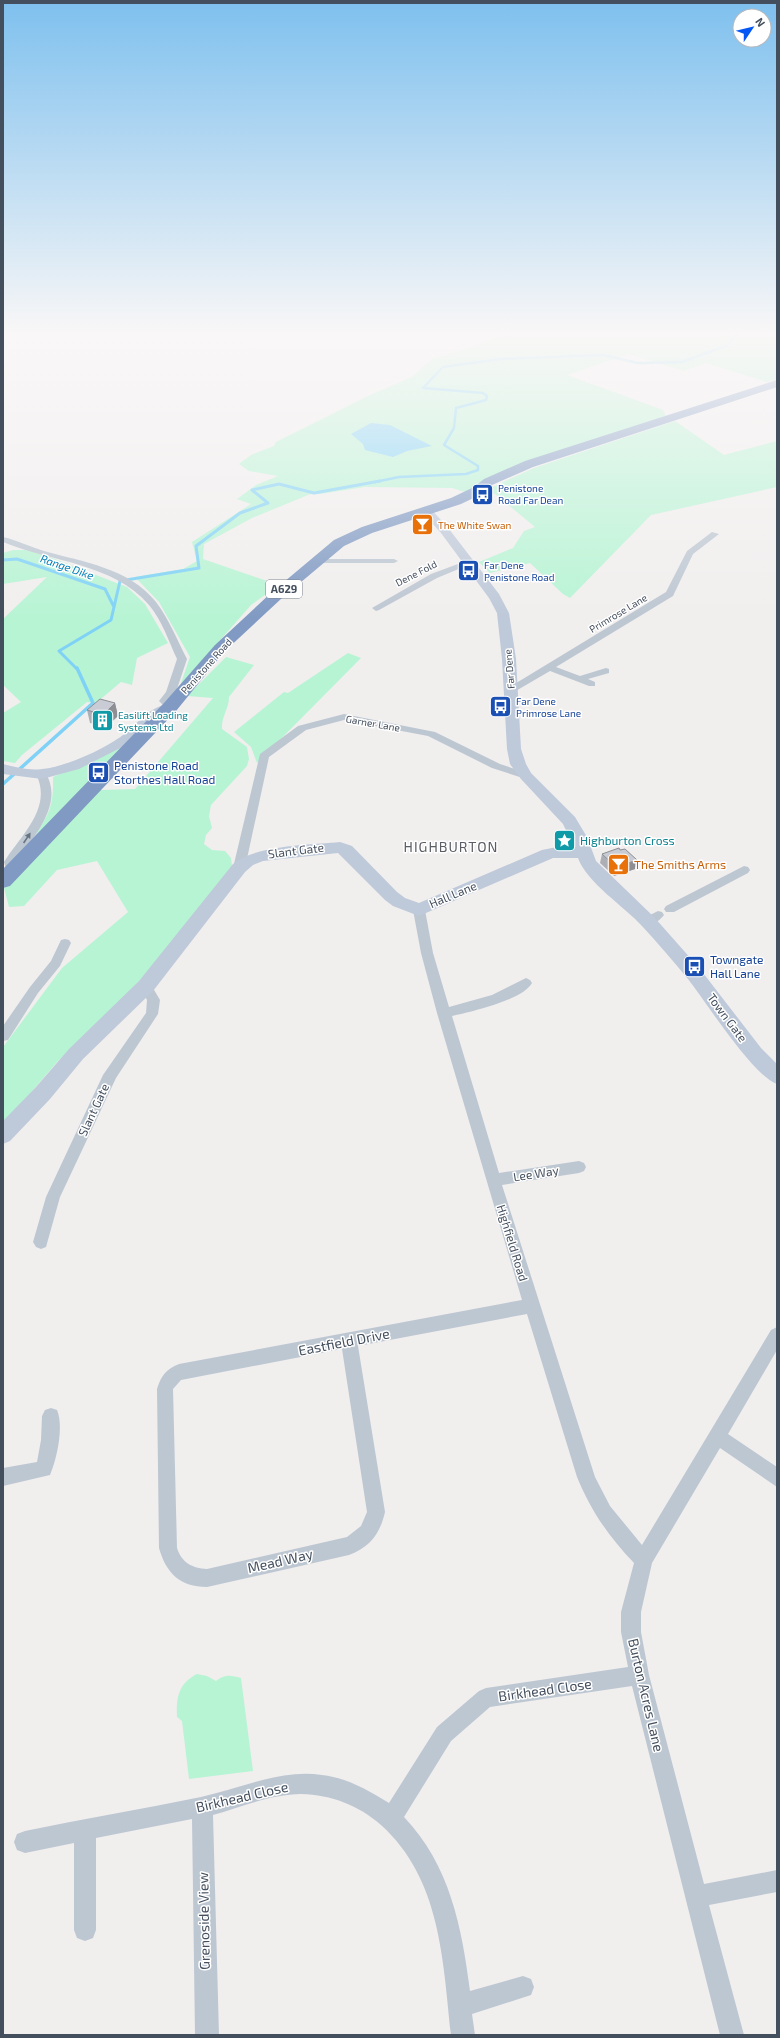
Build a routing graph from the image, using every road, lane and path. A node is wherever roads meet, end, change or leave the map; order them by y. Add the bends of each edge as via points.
1 (643, 427) edge
2 (427, 511) junction
3 (715, 534) dead end
4 (3, 539) edge
5 (316, 561) junction
6 (394, 561) dead end
7 (469, 563) junction
8 (376, 608) dead end
9 (549, 667) junction
10 (606, 671) dead end
11 (579, 679) junction
12 (592, 684) dead end
13 (511, 690) junction
14 (170, 707) junction
15 (6, 770) edge
16 (36, 774) junction
17 (526, 776) junction
18 (340, 847) joint
19 (584, 853) junction
20 (239, 868) junction
21 (744, 870) dead end
22 (8, 876) edge
23 (670, 909) dead end
24 (419, 910) junction
25 (65, 943) dead end
26 (526, 983) dead end
27 (146, 986) junction
28 (443, 1013) junction
29 (3, 1036) edge
30 (777, 1076) edge
31 (3, 1134) edge
32 (580, 1167) dead end
33 (493, 1180) junction
34 (41, 1242) dead end
35 (532, 1306) junction
36 (777, 1335) edge
37 (349, 1341) junction
38 (165, 1389) joint
39 (51, 1416) dead end
40 (717, 1436) junction
41 (3, 1477) edge
42 (777, 1478) edge
43 (644, 1560) junction
44 (639, 1675) junction
45 (202, 1807) junction
46 (391, 1819) junction
47 (85, 1830) junction
48 (25, 1842) dead end
49 (777, 1881) edge
50 (696, 1896) junction
51 (85, 1930) dead end
52 (523, 1988) dead end
53 (459, 2006) junction
54 (206, 2035) edge
55 (463, 2035) edge
56 (732, 2035) edge

1 - 2 highway, Penistone Road / A629 via 529,464 488,482 479,490 456,501
2 - 5 highway, Penistone Road / A629 via 367,530 339,543
2 - 7 street, Far Dene
3 - 9 street, Primrose Lane via 690,553 670,594
4 - 14 street via 21,548 75,561 130,583 152,603 182,659 164,701
5 - 6 street
5 - 14 highway, Penistone Road / A629 via 220,648
7 - 8 street, Dene Fold via 434,576
7 - 13 street, Far Dene via 495,597 503,613
9 - 11 street
9 - 13 street, Primrose Lane
10 - 11 street
11 - 12 street
13 - 17 street, Far Dene via 514,749 518,764
14 - 16 street via 156,711 128,738 118,744 61,770
14 - 22 highway, Penistone Road / A629
15 - 16 street
22 -> 16 street via 10,862 42,816 46,784
17 - 19 street, Far Dene via 569,821 579,837
17 - 20 street, Garner Lane via 496,766 431,734 344,717 302,728 264,756
18 - 20 street, Slant Gate via 261,856 247,861
18 - 24 street, Hall Lane via 391,896
19 - 24 street, Hall Lane via 548,854
19 - 30 street, Town Gate via 598,875 653,918 754,1053
20 - 27 street, Slant Gate
21 - 23 street
24 - 28 street, Highfield Road via 421,928
25 - 29 street via 56,963
26 - 28 street via 513,993 491,1002
27 - 31 street, Slant Gate via 76,1054
27 - 34 street, Slant Gate via 156,1005 110,1075 53,1197
28 - 33 street, Highfield Road
32 - 33 street, Lee Way
33 - 35 street, Highfield Road
35 - 37 street, Eastfield Drive
35 - 43 street, Highfield Road via 594,1497 605,1516
36 - 40 street, Burton Acres Lane
37 - 38 street, Eastfield Drive via 179,1372 168,1380
37 - 38 street, Mead Way via 376,1512 374,1523 368,1533 349,1546 207,1578 185,1575 176,1569 170,1559 168,1548
39 - 41 street via 50,1440 44,1469
40 - 42 street
40 - 43 street, Burton Acres Lane
43 - 44 street, Burton Acres Lane via 630,1612
44 - 46 street, Birkhead Close via 486,1698 444,1734
44 - 50 street, Burton Acres Lane
45 - 46 street, Birkhead Close via 280,1787 319,1784 357,1795 375,1805
45 - 47 street, Birkhead Close
45 - 54 street, Grenoside View
46 - 53 street, Birkhead Close via 419,1852 434,1880 444,1907
47 - 48 street, Birkhead Close
47 - 51 street
49 - 50 street
50 - 56 street, Burton Acres Lane
52 - 53 street
53 - 55 street, Birkhead Close

